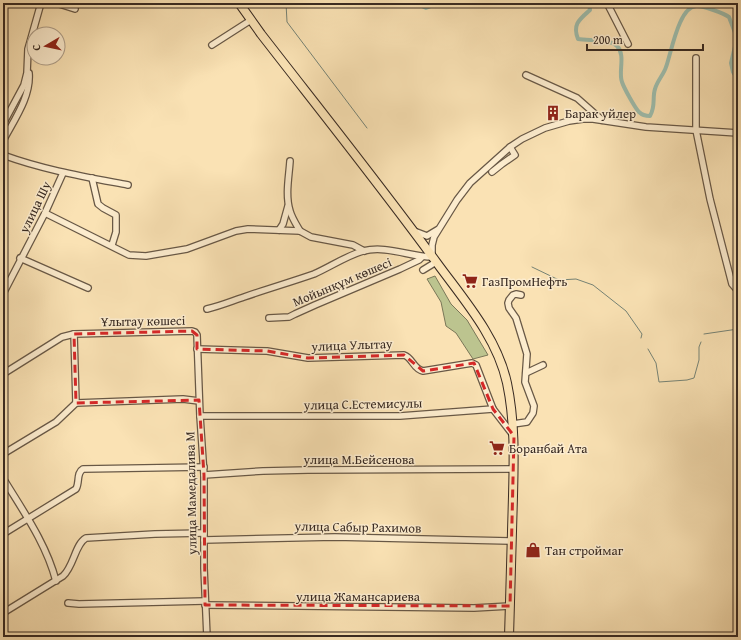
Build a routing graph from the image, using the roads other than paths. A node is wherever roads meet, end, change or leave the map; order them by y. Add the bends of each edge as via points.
1 (41, 3) edge
2 (56, 3) edge
3 (239, 3) edge
4 (607, 3) edge
5 (75, 9) dead end
6 (252, 20) junction
7 (628, 44) dead end
8 (212, 45) dead end
9 (696, 58) dead end
10 (27, 67) junction
11 (526, 76) dead end
12 (5, 114) edge
13 (602, 120) junction
14 (14, 121) junction
15 (3, 124) edge
16 (696, 130) junction
17 (738, 133) edge
18 (3, 141) edge
19 (510, 147) junction
20 (3, 155) edge
21 (290, 161) dead end
22 (492, 172) dead end
23 (63, 173) junction
24 (92, 178) junction
25 (128, 185) dead end
26 (288, 204) junction
27 (45, 213) junction
28 (439, 229) junction
29 (279, 230) junction
30 (412, 230) junction
31 (300, 231) junction
32 (112, 245) junction
33 (364, 251) junction
34 (422, 257) junction
35 (20, 258) junction
36 (434, 260) junction
37 (423, 270) dead end
38 (731, 281) junction
39 (738, 282) edge
40 (88, 288) dead end
41 (738, 291) edge
42 (3, 294) edge
43 (521, 295) dead end
44 (207, 309) dead end
45 (268, 318) dead end
46 (74, 334) junction
47 (197, 349) junction
48 (543, 365) dead end
49 (530, 372) junction
50 (3, 374) edge
51 (199, 401) junction
52 (76, 402) junction
53 (493, 409) junction
54 (200, 416) junction
55 (513, 424) junction
56 (514, 436) junction
57 (3, 454) edge
58 (204, 467) junction
59 (514, 469) junction
60 (204, 474) junction
61 (3, 478) edge
62 (28, 518) junction
63 (204, 533) junction
64 (3, 534) edge
65 (204, 540) junction
66 (512, 541) junction
67 (56, 581) junction
68 (68, 603) dead end
69 (205, 603) junction
70 (510, 606) junction
71 (3, 613) edge
72 (207, 637) edge
73 (509, 637) edge

1 - 10 street via 28,49
2 - 5 street
3 - 6 highway
4 - 7 street
6 - 8 street
6 - 30 highway
9 - 16 street
10 - 12 street via 24,85
10 - 14 street via 28,91
11 - 13 street via 577,98
12 - 14 street
12 - 15 street
13 - 16 street via 646,127
13 - 19 street via 578,120 556,124
14 - 18 street
16 - 17 street
16 - 38 street
19 - 22 street via 515,155
19 - 28 street via 470,183
20 - 23 street
21 - 26 street
23 - 24 street
23 - 27 street, улица Шу
24 - 25 street
24 - 32 street via 98,204 113,212 117,218
26 - 29 street
26 - 31 street
27 - 32 street, Мойынқұм көшесі
27 - 35 street, улица Шу
28 - 30 street via 427,236
28 - 36 street via 432,242
29 - 31 street, Мойынқұм көшесі
29 - 32 street, Мойынқұм көшесі via 242,229 187,249 146,256 129,255
30 - 36 highway
31 - 33 street, Мойынқұм көшесі via 311,237 353,245
33 - 34 street, Мойынқұм көшесі via 395,251
33 - 44 street via 314,274
34 - 36 street, Мойынқұм көшесі
34 - 45 street, Мойынқұм көшесі via 288,317
35 - 40 street
35 - 42 street, улица Шу
36 - 37 street
36 - 55 highway via 480,322 493,344 507,382
38 - 39 street
38 - 41 street
43 - 49 street via 513,295 508,303 516,318
46 - 47 street, Ұлытау көшесі via 192,331 197,335
46 - 50 street via 62,337
46 - 52 street
47 - 51 street, улица Мамедалива М
47 - 53 street, улица Улытау via 267,351 308,358 404,354 417,369 423,371 472,363 476,365
48 - 49 street
49 - 55 street via 526,385 534,406 531,420
51 - 52 street via 184,399
51 - 54 street, улица Мамедалива М
52 - 57 street via 56,422
53 - 54 street, улица С.Естемисулы via 400,416
53 - 56 street
54 - 58 street, улица Мамедалива М
55 - 56 highway
56 - 59 highway
58 - 60 street, улица Мамедалива М
58 - 62 street via 83,469 79,473 76,489
59 - 60 street, улица М.Бейсенова via 302,470
59 - 66 highway
60 - 63 street, улица Мамедалива М
61 - 62 street
62 - 64 street
62 - 67 street via 45,551
63 - 65 street, улица Мамедалива М
63 - 67 street via 86,538 81,542 66,573
65 - 66 street, улица Сабыр Рахимов via 335,537
65 - 69 street, улица Мамедалива М
66 - 70 highway
67 - 71 street
68 - 69 street, улица Жамансариева
69 - 70 street, улица Жамансариева via 466,608
69 - 72 street, улица Мамедалива М
70 - 73 highway

